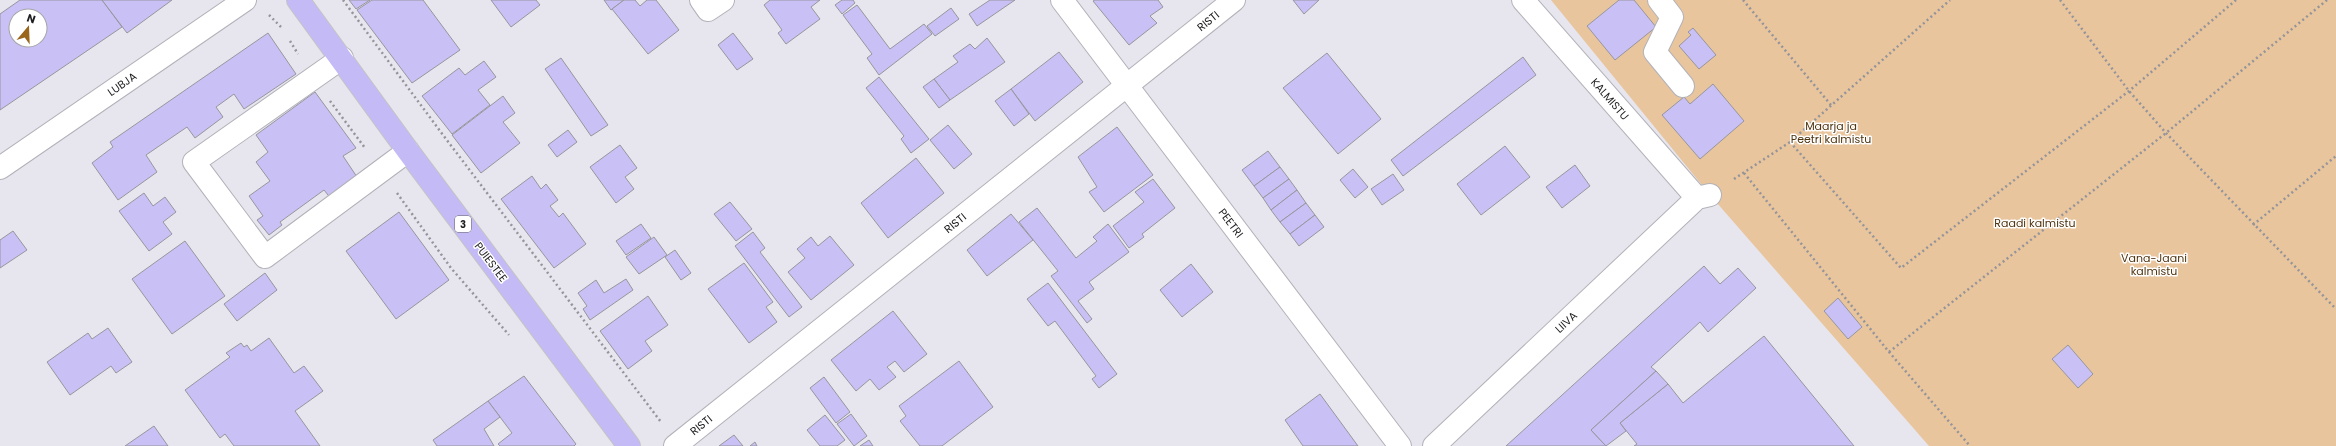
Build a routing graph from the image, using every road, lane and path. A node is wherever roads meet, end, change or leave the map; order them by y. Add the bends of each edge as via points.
1 (245, 0) edge
2 (298, 0) edge
3 (343, 0) edge
4 (701, 0) edge
5 (723, 0) edge
6 (1062, 0) edge
7 (1234, 0) edge
8 (1523, 0) edge
9 (1658, 0) edge
10 (1743, 0) edge
11 (1950, 0) edge
12 (2060, 0) edge
13 (2236, 0) edge
14 (2327, 0) edge
15 (342, 58) junction
16 (1127, 86) junction
17 (1683, 86) dead end
18 (2129, 91) junction
19 (1831, 105) junction
20 (2166, 133) junction
21 (1790, 142) junction
22 (408, 150) junction
23 (2336, 156) edge
24 (0, 168) edge
25 (1744, 173) junction
26 (1704, 197) junction
27 (2253, 225) junction
28 (2336, 309) edge
29 (1889, 352) junction
30 (676, 445) edge
31 (629, 446) edge
32 (1400, 446) edge
33 (1434, 446) edge
34 (1970, 446) edge

1 - 24 street, LUBJA
2 - 15 highway, PUIESTEE / 3
3 - 30 path
4 - 5 street via 708,10
6 - 16 street, PEETRI
7 - 16 street, RISTI
8 - 26 street, KALMISTU
9 - 17 street via 1672,17 1654,52
10 - 19 path
11 - 19 path
12 - 18 path
13 - 18 path
14 - 20 path
15 - 22 highway, PUIESTEE / 3
15 - 22 street via 194,162 265,257 326,221
16 - 30 street, RISTI
16 - 32 street, PEETRI
18 - 20 path
18 - 21 path via 1901,268
19 - 21 path
20 - 27 path
20 - 29 path
21 - 25 path
22 - 31 highway, PUIESTEE / 3
23 - 27 path
25 - 26 path
25 - 29 path
26 - 33 street, LIIVA
27 - 28 path
29 - 34 path

